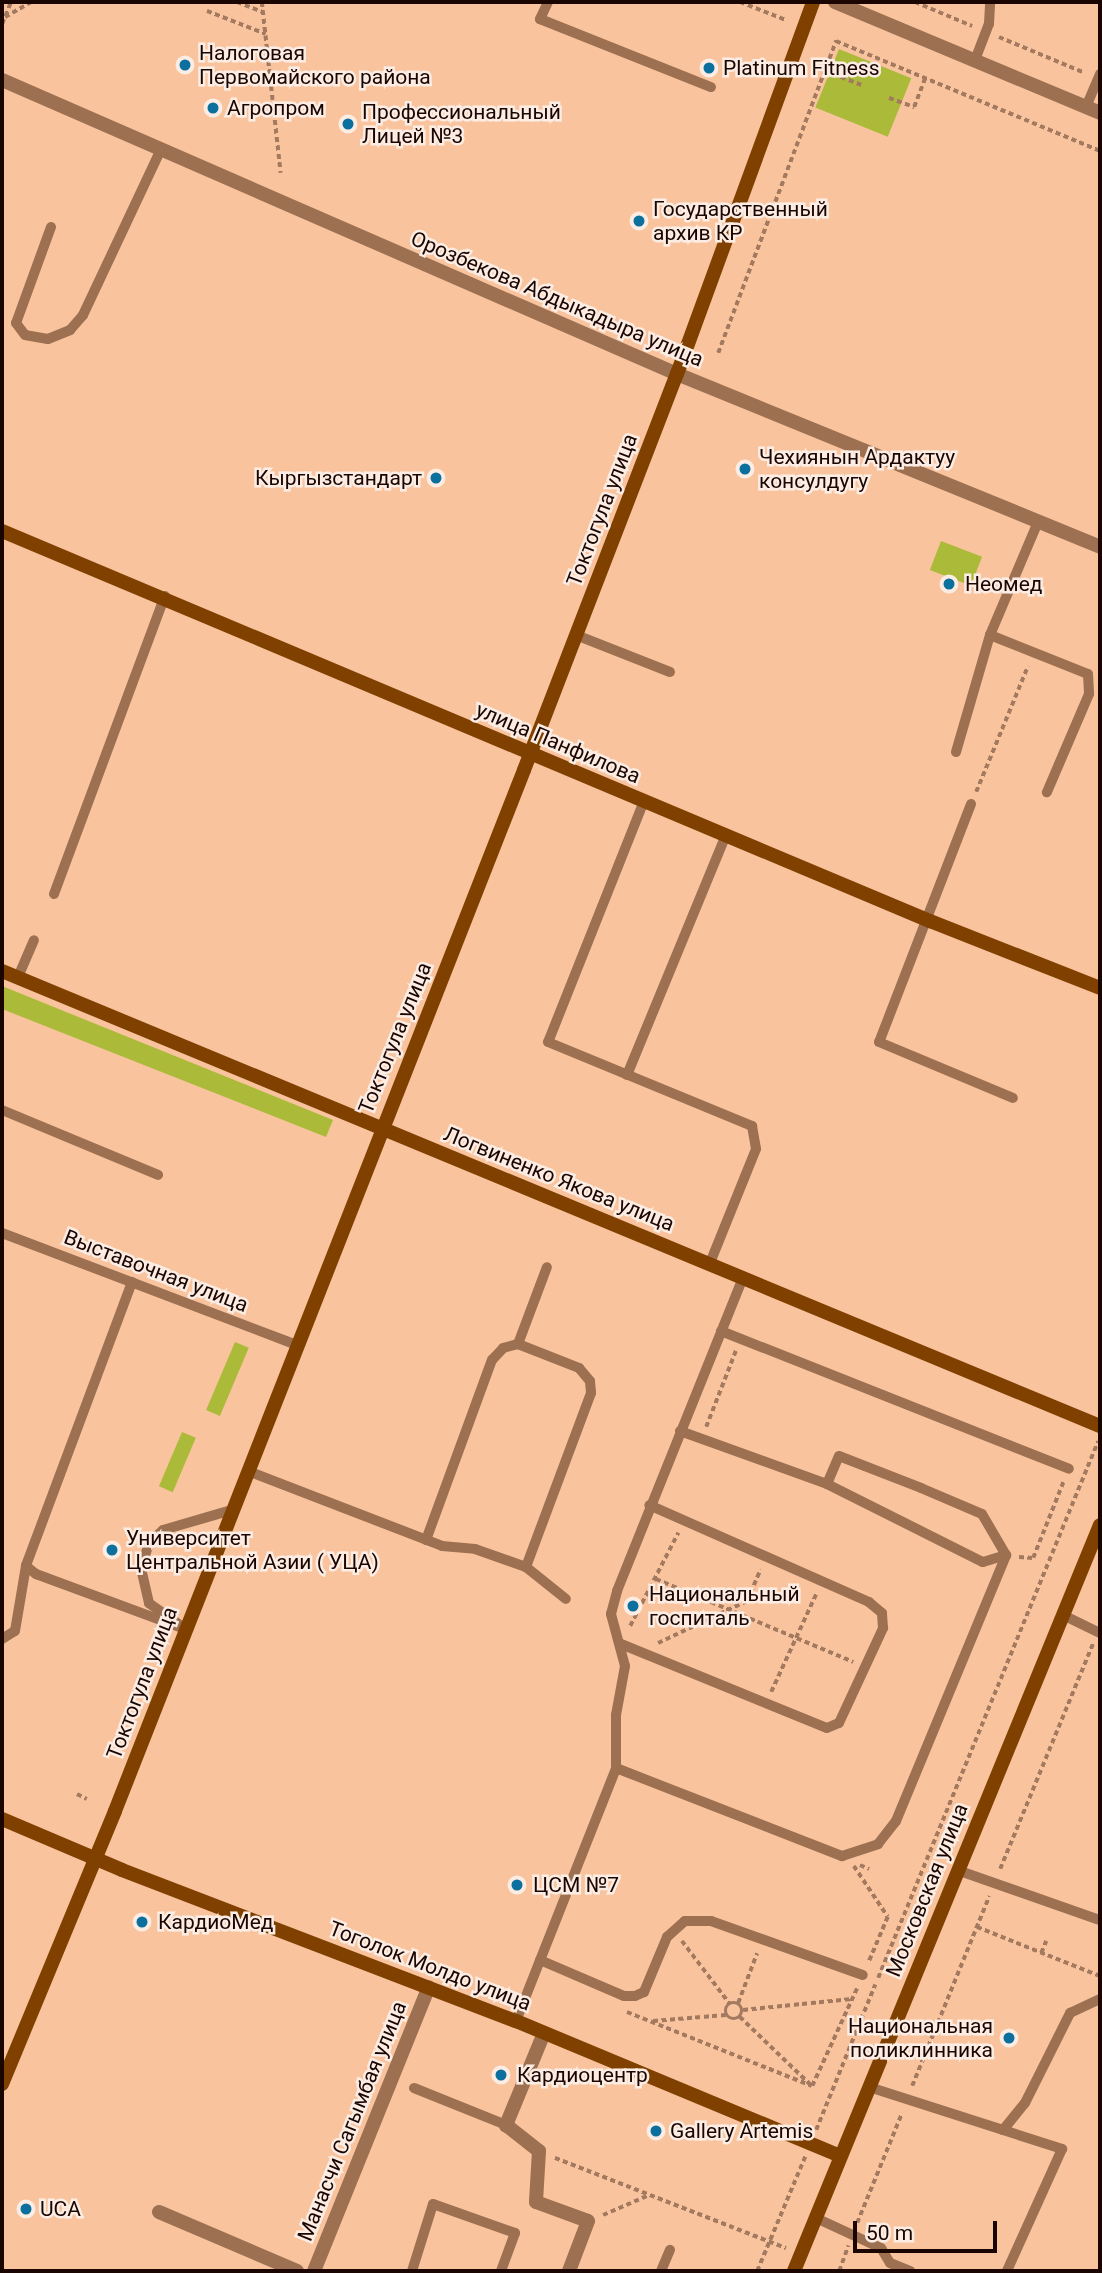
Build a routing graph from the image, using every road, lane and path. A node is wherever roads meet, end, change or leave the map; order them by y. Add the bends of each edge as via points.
1 (11, 2) edge
2 (31, 2) edge
3 (237, 2) edge
4 (262, 2) edge
5 (548, 2) edge
6 (740, 2) edge
7 (813, 2) edge
8 (835, 2) edge
9 (915, 2) edge
10 (990, 2) edge
11 (207, 11) dead end
12 (263, 12) junction
13 (5, 17) junction
14 (786, 20) dead end
15 (2, 24) edge
16 (986, 32) junction
17 (266, 34) junction
18 (975, 60) junction
19 (825, 71) junction
20 (1099, 76) edge
21 (925, 79) junction
22 (2, 80) edge
23 (861, 85) dead end
24 (710, 87) dead end
25 (888, 98) dead end
26 (1086, 107) junction
27 (1100, 113) edge
28 (161, 149) junction
29 (1100, 151) edge
30 (281, 173) dead end
31 (51, 227) dead end
32 (718, 353) dead end
33 (677, 374) junction
34 (1038, 522) junction
35 (2, 530) edge
36 (1100, 547) edge
37 (165, 596) junction
38 (576, 635) junction
39 (990, 635) junction
40 (1034, 651) junction
41 (670, 672) dead end
42 (956, 752) dead end
43 (530, 754) junction
44 (1047, 792) dead end
45 (644, 802) junction
46 (971, 804) joint
47 (726, 835) junction
48 (54, 894) dead end
49 (930, 921) junction
50 (34, 940) dead end
51 (2, 971) edge
52 (18, 977) junction
53 (1100, 988) edge
54 (627, 1075) junction
55 (1013, 1098) dead end
56 (2, 1110) edge
57 (382, 1128) junction
58 (158, 1175) dead end
59 (2, 1233) edge
60 (710, 1263) junction
61 (547, 1268) dead end
62 (743, 1277) junction
63 (132, 1282) junction
64 (721, 1331) junction
65 (741, 1339) junction
66 (518, 1344) junction
67 (297, 1345) junction
68 (1100, 1426) edge
69 (680, 1431) junction
70 (1100, 1436) edge
71 (701, 1439) junction
72 (1069, 1469) joint
73 (248, 1471) junction
74 (827, 1484) junction
75 (649, 1505) junction
76 (232, 1510) junction
77 (684, 1520) junction
78 (1100, 1525) edge
79 (426, 1540) junction
80 (1006, 1555) junction
81 (766, 1557) junction
82 (26, 1566) junction
83 (526, 1567) junction
84 (656, 1579) junction
85 (822, 1581) junction
86 (566, 1599) dead end
87 (730, 1610) junction
88 (1063, 1615) junction
89 (185, 1629) junction
90 (1099, 1632) edge
91 (796, 1637) junction
92 (2, 1639) edge
93 (621, 1644) junction
94 (640, 1652) junction
95 (865, 1667) junction
96 (766, 1703) junction
97 (616, 1768) junction
98 (77, 1794) dead end
99 (87, 1799) dead end
100 (2, 1819) edge
101 (860, 1851) junction
102 (95, 1859) junction
103 (957, 1870) junction
104 (994, 1884) junction
105 (1100, 1920) edge
106 (976, 1927) junction
107 (674, 1931) junction
108 (762, 1939) junction
109 (1046, 1941) dead end
110 (1041, 1953) junction
111 (540, 1960) junction
112 (863, 1975) junction
113 (1100, 1976) edge
114 (429, 1987) junction
115 (1100, 1999) edge
116 (851, 2000) junction
117 (738, 2003) junction
118 (730, 2004) junction
119 (616, 2007) dead end
120 (743, 2010) junction
121 (726, 2015) junction
122 (740, 2017) junction
123 (516, 2021) junction
124 (651, 2021) junction
125 (544, 2033) junction
126 (2, 2084) edge
127 (812, 2086) junction
128 (869, 2087) junction
129 (414, 2088) dead end
130 (907, 2100) junction
131 (506, 2125) junction
132 (1003, 2130) junction
133 (810, 2144) junction
134 (539, 2151) junction
135 (840, 2156) junction
136 (649, 2195) junction
137 (159, 2211) dead end
138 (816, 2218) junction
139 (588, 2221) junction
140 (853, 2235) junction
141 (769, 2242) junction
142 (670, 2250) dead end
143 (801, 2254) junction
144 (297, 2271) edge
145 (314, 2271) edge
146 (412, 2271) edge
147 (501, 2271) edge
148 (569, 2271) edge
149 (661, 2271) edge
150 (757, 2271) edge
151 (794, 2271) edge
152 (839, 2271) edge
153 (910, 2271) edge
154 (1007, 2271) edge

1 - 13 path
2 - 13 path
3 - 12 path
4 - 12 path
5 - 24 lane via 540,19
6 - 14 path
7 - 33 main road, Токтогула улица
8 - 18 street
9 - 16 path
10 - 16 lane
11 - 17 path
12 - 17 path
13 - 15 path
16 - 18 lane
16 - 20 path
17 - 30 path
18 - 26 street
19 - 21 path via 836,41
19 - 23 path
19 - 32 path
20 - 26 lane
21 - 25 path via 914,107
21 - 29 path
22 - 28 street, Орозбекова Абдыкадыра улица
26 - 27 street
28 - 31 lane via 83,316 69,330 48,339 25,335 16,323
28 - 33 street, Орозбекова Абдыкадыра улица
33 - 34 street, Орозбекова Абдыкадыра улица
33 - 38 main road, Токтогула улица
34 - 36 street, Орозбекова Абдыкадыра улица
34 - 39 lane
35 - 37 main road, улица Панфилова
37 - 43 main road, улица Панфилова
37 - 48 lane
38 - 41 lane
38 - 43 main road, Токтогула улица
39 - 40 lane
39 - 42 lane
40 - 44 lane via 1088,674 1089,694
40 - 46 path
43 - 45 main road, улица Панфилова
43 - 57 main road, Токтогула улица
45 - 47 main road, улица Панфилова
45 - 54 lane via 548,1042
46 - 49 lane
47 - 49 main road, улица Панфилова
47 - 54 lane
49 - 53 main road, улица Панфилова
49 - 55 lane via 879,1042
50 - 52 lane
51 - 52 main road, Логвиненко Якова улица
52 - 57 main road, Логвиненко Якова улица
54 - 60 lane via 752,1126 756,1149
56 - 58 lane
57 - 60 main road, Логвиненко Якова улица
57 - 67 main road, Токтогула улица
59 - 63 lane, Выставочная улица
60 - 62 main road, Логвиненко Якова улица
61 - 66 lane
62 - 64 lane
62 - 68 main road, Логвиненко Якова улица
63 - 67 lane, Выставочная улица
63 - 82 lane
64 - 65 lane
64 - 69 lane
65 - 71 path
65 - 72 lane
66 - 79 lane via 502,1348 492,1360
66 - 83 lane via 579,1368 590,1381 591,1394
67 - 73 main road, Токтогула улица
69 - 71 lane
69 - 75 lane
70 - 133 path
71 - 74 lane
72 - 80 path via 1033,1558
73 - 76 main road, Токтогула улица
73 - 79 lane
74 - 80 lane via 983,1562
74 - 80 lane via 839,1456 921,1488 982,1514
75 - 77 lane
75 - 93 lane via 611,1614
76 - 89 main road, Токтогула улица
76 - 89 lane via 163,1530 149,1543 141,1568 149,1603
77 - 81 lane
77 - 84 path
78 - 88 main road, Московская улица
79 - 83 lane via 475,1549
80 - 101 lane via 896,1821 878,1844
81 - 85 lane
81 - 87 path via 747,1601
82 - 89 lane via 36,1574
82 - 92 lane via 15,1631
83 - 86 lane
84 - 87 path
84 - 93 path
85 - 91 path
85 - 95 lane via 869,1602 882,1613 883,1628
87 - 91 path
87 - 94 path
88 - 90 lane
88 - 103 main road, Московская улица
89 - 102 main road, Токтогула улица
90 - 104 path
91 - 95 path
91 - 96 path
93 - 94 lane
93 - 97 lane via 625,1666 616,1715
94 - 96 lane
95 - 96 lane via 839,1723 827,1728
97 - 101 lane via 842,1856
97 - 111 lane
98 - 99 path
100 - 102 main road, Тоголок Молдо улица
101 - 112 path via 853,1869 888,1917
102 - 114 main road, Тоголок Молдо улица
102 - 126 main road, Токтогула улица
103 - 104 lane
103 - 128 main road, Московская улица
104 - 105 lane
104 - 106 path
106 - 110 path
106 - 130 path
107 - 108 lane via 685,1921 711,1921
107 - 111 lane via 667,1937 644,1992 635,1996 624,1996
107 - 118 path
108 - 112 lane
108 - 117 path
109 - 110 path
110 - 113 path
111 - 123 lane
112 - 116 path
114 - 123 main road, Тоголок Молдо улица
114 - 145 street, Манасчи Сагымбая улица
115 - 132 lane via 1070,2013 1025,2103
116 - 120 path
116 - 127 path
117 - 118 path
117 - 120 path
118 - 121 path
119 - 124 path
120 - 122 path
121 - 122 path via 733,2020
121 - 124 path
122 - 127 path
123 - 125 main road, Тоголок Молдо улица
124 - 127 path
125 - 131 street
125 - 133 main road, Тоголок Молдо улица
128 - 130 lane
128 - 135 main road, Московская улица
129 - 131 lane
130 - 132 lane
130 - 140 path
131 - 134 street
132 - 154 lane via 1062,2149
133 - 135 main road, Тоголок Молдо улица
133 - 141 path
134 - 136 path
134 - 139 street via 536,2202
135 - 138 main road, Московская улица
136 - 139 path
136 - 141 path
137 - 144 street, Манасчи Сагымбая улица
138 - 140 lane
138 - 143 main road, Московская улица
139 - 148 street
140 - 152 path
140 - 153 lane via 881,2248 890,2263
141 - 143 path
141 - 150 path
142 - 149 lane
143 - 151 main road, Московская улица
146 - 147 lane via 433,2204 515,2234

